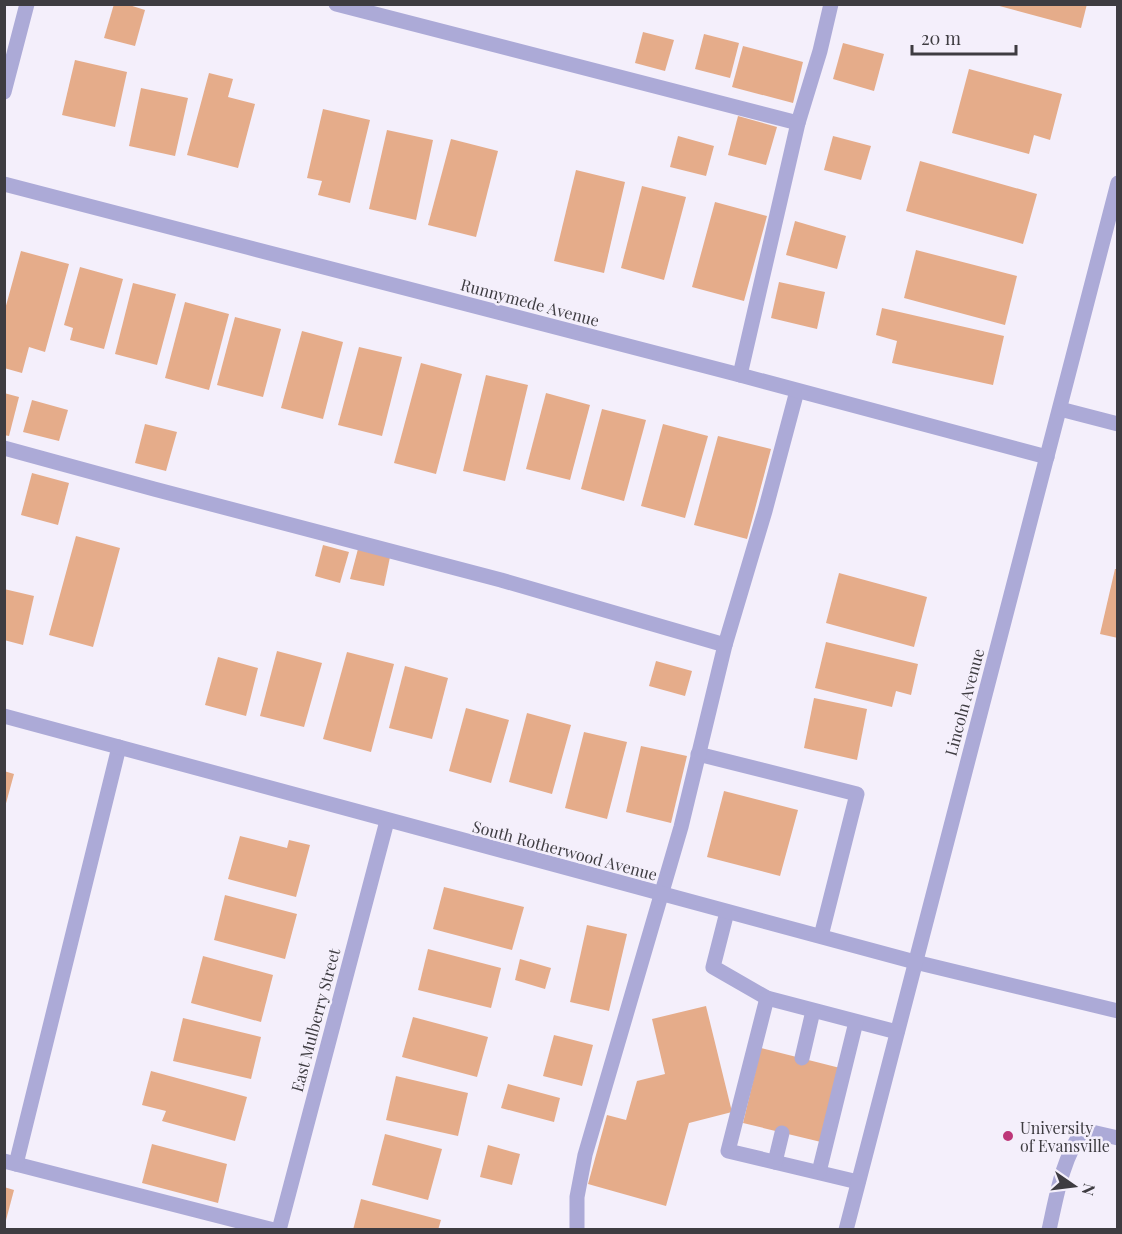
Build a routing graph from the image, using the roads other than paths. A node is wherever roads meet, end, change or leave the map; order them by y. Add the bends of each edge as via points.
1 (27, 4) edge
2 (336, 4) edge
3 (831, 4) edge
4 (4, 92) edge
5 (798, 123) junction
6 (1118, 183) edge
7 (4, 184) edge
8 (740, 375) junction
9 (797, 391) junction
10 (1060, 409) junction
11 (1118, 424) edge
12 (4, 448) edge
13 (1047, 457) junction
14 (725, 645) junction
15 (4, 716) edge
16 (119, 747) junction
17 (698, 754) junction
18 (387, 820) junction
19 (661, 895) junction
20 (727, 912) junction
21 (822, 936) junction
22 (915, 962) junction
23 (767, 998) junction
24 (813, 1011) junction
25 (1118, 1011) edge
26 (856, 1022) junction
27 (897, 1032) junction
28 (802, 1058) dead end
29 (782, 1133) dead end
30 (1118, 1138) edge
31 (10, 1162) edge
32 (775, 1162) junction
33 (819, 1172) junction
34 (858, 1182) junction
35 (274, 1230) edge
36 (279, 1230) edge
37 (577, 1230) edge
38 (846, 1230) edge
39 (1049, 1230) edge

1 - 4 street
2 - 5 street
3 - 5 street
5 - 8 street
6 - 10 street, Lincoln Avenue
7 - 8 street, Runnymede Avenue
8 - 9 street, Runnymede Avenue
9 - 13 street, Runnymede Avenue
9 - 14 street
10 - 11 street
10 - 13 street, Lincoln Avenue
12 - 14 street via 501,580
13 - 22 street, Lincoln Avenue
14 - 17 street
15 - 16 street, South Rotherwood Avenue
16 - 18 street, South Rotherwood Avenue
16 - 31 street
17 - 19 street
17 - 21 street via 858,794
18 - 19 street, South Rotherwood Avenue
18 - 36 street, East Mulberry Street
19 - 20 street, South Rotherwood Avenue
19 - 37 street via 585,1155 577,1197
20 - 21 street, South Rotherwood Avenue
20 - 23 street via 713,967
21 - 22 street, South Rotherwood Avenue
22 - 25 street, South Rotherwood Avenue
22 - 27 street, Lincoln Avenue
23 - 24 street
23 - 32 street via 728,1151
24 - 26 street
24 - 28 street
26 - 27 street
26 - 33 street
27 - 34 street, Lincoln Avenue
29 - 32 street
30 - 39 street via 1083,1130 1062,1168
31 - 35 street
32 - 33 street
33 - 34 street
34 - 38 street, Lincoln Avenue

